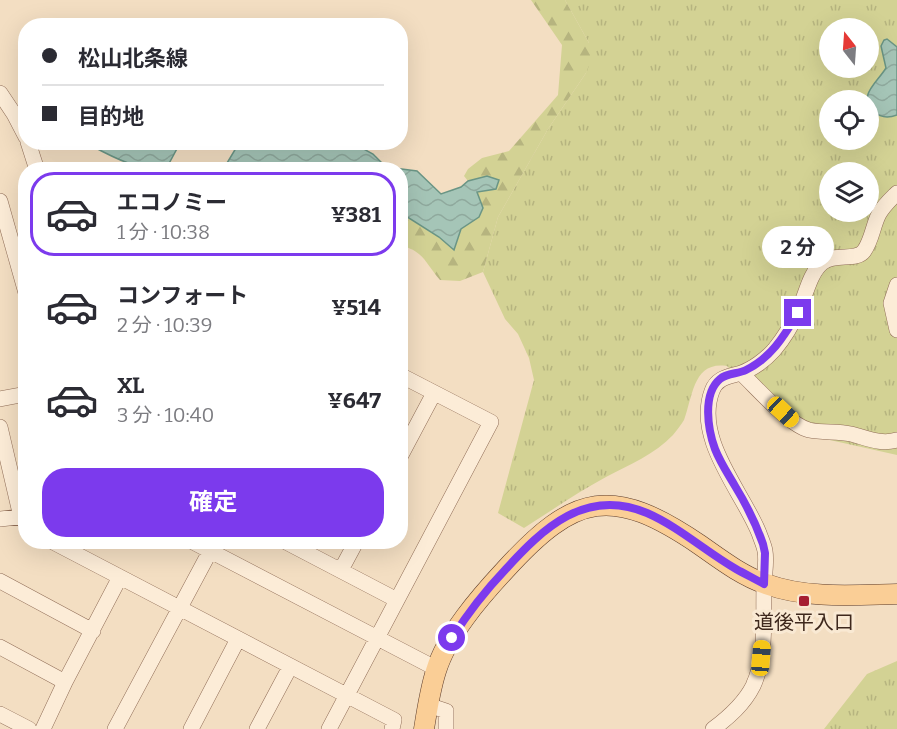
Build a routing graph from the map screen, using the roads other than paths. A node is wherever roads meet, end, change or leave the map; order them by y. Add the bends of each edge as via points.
1 (0, 93) edge
2 (18, 122) edge
3 (897, 193) edge
4 (0, 201) edge
5 (18, 265) edge
6 (897, 285) edge
7 (897, 330) edge
8 (741, 373) junction
9 (408, 379) edge
10 (434, 393) junction
11 (18, 395) edge
12 (0, 399) edge
13 (0, 427) edge
14 (897, 440) edge
15 (408, 442) edge
16 (18, 495) edge
17 (18, 518) edge
18 (0, 519) edge
19 (66, 549) edge
20 (210, 549) edge
21 (217, 549) edge
22 (300, 549) edge
23 (352, 549) edge
24 (341, 570) junction
25 (120, 577) junction
26 (0, 581) edge
27 (764, 584) junction
28 (897, 594) edge
29 (397, 600) junction
30 (179, 608) junction
31 (93, 631) junction
32 (377, 638) junction
33 (237, 639) junction
34 (0, 647) edge
35 (290, 667) junction
36 (437, 669) junction
37 (65, 682) junction
38 (346, 695) junction
39 (428, 705) junction
40 (0, 714) edge
41 (29, 729) edge
42 (44, 729) edge
43 (115, 729) edge
44 (190, 729) edge
45 (257, 729) edge
46 (329, 729) edge
47 (392, 729) edge
48 (424, 729) edge
49 (446, 729) edge
50 (713, 729) edge

1 - 2 street
3 - 8 street via 879,214 863,253 857,257 829,258 821,264 778,344 757,365
4 - 5 street
6 - 7 street via 891,303
8 - 14 street via 797,426 874,441
8 - 27 street via 720,379 712,390 708,418 716,452 763,544
9 - 10 street
10 - 15 street
10 - 29 street via 491,422
11 - 12 street
13 - 16 street
17 - 18 street
19 - 25 street
20 - 30 street
21 - 32 street
22 - 24 street
23 - 24 street
24 - 29 street
25 - 30 street
25 - 31 street
26 - 31 street
27 - 28 main road via 828,594
27 - 36 main road via 645,512 622,506 578,510 553,523 529,543 468,613
27 - 50 street via 763,640 753,686 742,703
29 - 32 street
30 - 33 street
30 - 43 street
31 - 37 street
32 - 36 street
32 - 38 street
33 - 35 street
33 - 44 street
34 - 37 street
35 - 38 street
35 - 45 street
36 - 39 main road
37 - 42 street
38 - 46 street
38 - 47 street via 394,720
39 - 48 main road
39 - 49 street via 446,711
40 - 41 street

